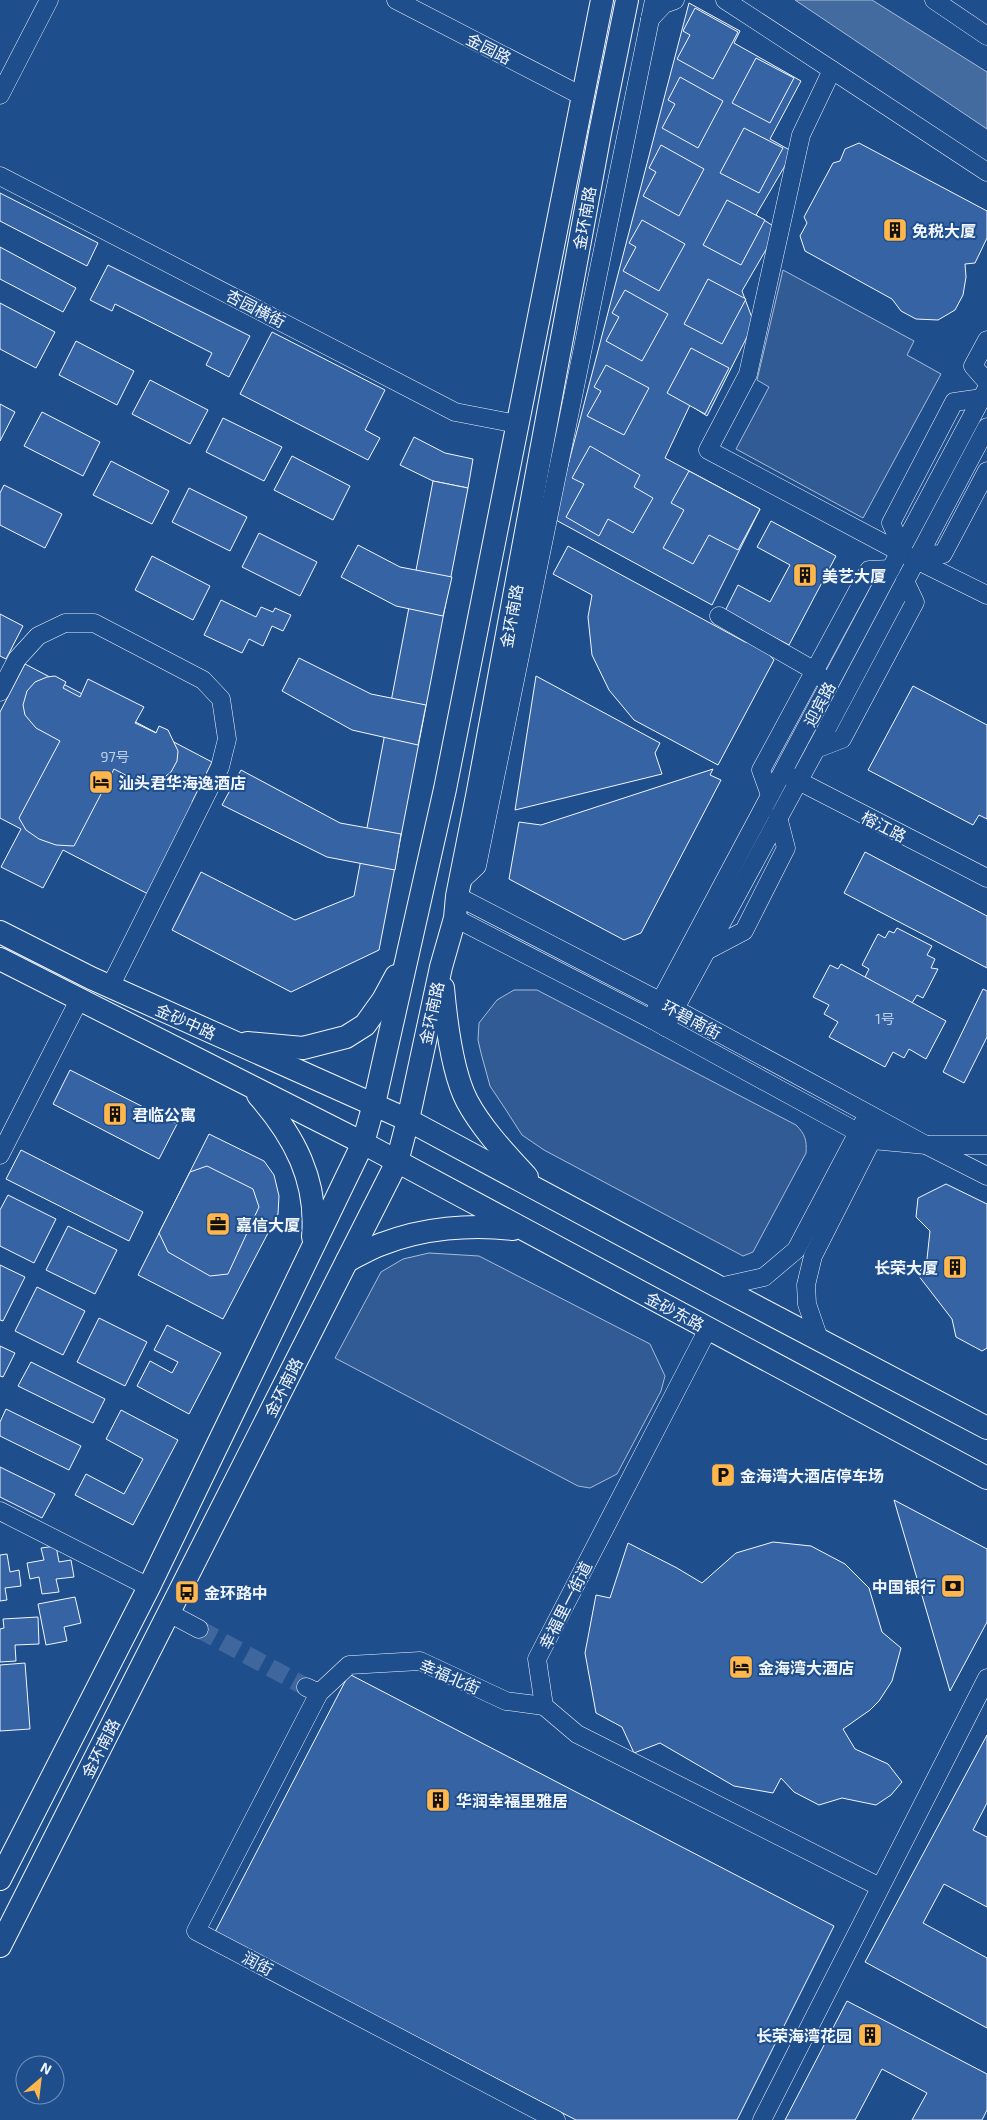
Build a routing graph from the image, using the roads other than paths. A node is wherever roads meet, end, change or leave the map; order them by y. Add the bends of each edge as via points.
1 (49, 0) edge
2 (396, 0) edge
3 (602, 0) edge
4 (628, 0) edge
5 (654, 0) edge
6 (675, 0) edge
7 (725, 0) edge
8 (934, 0) edge
9 (650, 20) junction
10 (987, 36) edge
11 (832, 70) junction
12 (0, 96) edge
13 (582, 96) junction
14 (987, 172) edge
15 (0, 176) edge
16 (987, 340) edge
17 (985, 390) edge
18 (517, 424) junction
19 (987, 427) edge
20 (987, 471) edge
21 (901, 549) junction
22 (919, 558) junction
23 (891, 569) junction
24 (987, 595) edge
25 (719, 616) dead end
26 (815, 671) junction
27 (829, 685) junction
28 (0, 692) edge
29 (782, 772) junction
30 (798, 781) junction
31 (770, 795) junction
32 (778, 817) junction
33 (987, 878) edge
34 (458, 889) junction
35 (455, 918) junction
36 (0, 932) edge
37 (706, 951) junction
38 (409, 953) junction
39 (0, 959) edge
40 (441, 967) junction
41 (110, 986) junction
42 (79, 1000) junction
43 (668, 1005) junction
44 (658, 1023) junction
45 (234, 1042) junction
46 (250, 1086) junction
47 (374, 1104) junction
48 (875, 1117) junction
49 (408, 1120) junction
50 (865, 1137) junction
51 (363, 1144) junction
52 (926, 1145) junction
53 (987, 1145) edge
54 (0, 1155) edge
55 (397, 1162) junction
56 (987, 1176) edge
57 (536, 1188) junction
58 (526, 1231) junction
59 (313, 1244) junction
60 (347, 1261) junction
61 (719, 1287) junction
62 (708, 1328) junction
63 (819, 1339) junction
64 (987, 1428) edge
65 (987, 1478) edge
66 (0, 1512) edge
67 (149, 1587) junction
68 (169, 1613) junction
69 (199, 1630) tunnel mouth
70 (987, 1678) edge
71 (312, 1690) joint
72 (983, 1697) edge
73 (544, 1706) junction
74 (0, 1879) edge
75 (880, 1887) junction
76 (0, 1946) edge
77 (556, 2120) edge
78 (762, 2120) edge

1 - 12 street
2 - 13 street, 金园路
3 - 13 main road, 金环南路
4 - 34 main road, 金环南路 via 600,133
5 - 9 street
6 - 9 street via 664,4
7 - 11 street
8 - 10 street
9 - 34 street via 477,866
11 - 14 street
11 - 21 street via 801,135 748,374 708,450
13 - 18 main road, 金环南路
15 - 18 street, 杏园横街 via 455,412
16 - 17 street via 973,366
17 - 21 street, 迎宾路
18 - 38 main road, 金环南路
19 - 22 street, 迎宾路
20 - 22 street via 943,554
21 - 22 street
21 - 23 street, 迎宾路
22 - 24 street
22 - 30 street, 迎宾路
23 - 26 street via 869,570
23 - 27 street, 迎宾路
25 - 26 street
26 - 27 street
26 - 31 street via 761,770
27 - 29 street, 迎宾路
28 - 41 street via 17,659 38,636 65,623 94,623 203,680 221,699 227,739 220,767
29 - 30 street, 榕江路
29 - 31 street, 迎宾路
30 - 32 street, 迎宾路
30 - 33 street, 榕江路
31 - 43 street, 迎宾路
32 - 37 street, 迎宾路
32 - 37 street via 786,848 744,931
34 - 35 main road, 金环南路
34 - 43 street, 环碧南街
35 - 40 main road, 金环南路
35 - 44 street, 环碧南街
36 - 41 main road, 金砂中路
37 - 43 street, 迎宾路
38 - 45 main road via 365,1025 346,1037 303,1048
38 - 47 main road, 金环南路
39 - 42 main road, 金砂中路
40 - 49 main road, 金环南路
40 - 57 main road via 445,1015 458,1078 467,1101
41 - 45 main road, 金砂中路
42 - 46 main road, 金砂中路
42 - 54 street
43 - 44 street, 迎宾路
43 - 48 street, 环碧南街
44 - 50 street, 环碧南街
45 - 47 main road, 金砂中路
46 - 51 main road, 金砂中路
46 - 59 main road via 279,1119 295,1144 306,1171 315,1218
47 - 49 main road, 金砂中路
47 - 51 main road, 金环南路
48 - 50 street
48 - 52 street, 环碧南街
49 - 55 main road, 金环南路
49 - 57 main road
50 - 52 street, 环碧南街
50 - 61 street via 796,1250 764,1277
50 - 63 street via 814,1256 806,1285 807,1304
51 - 55 main road, 金砂东路
51 - 59 main road, 金环南路
52 - 53 street
52 - 56 street, 环碧南街
55 - 58 main road, 金砂东路
55 - 60 main road, 金环南路
57 - 61 main road
58 - 60 main road via 486,1226 421,1233 383,1243
58 - 62 main road, 金砂东路
59 - 67 main road, 金环南路
60 - 68 main road, 金环南路
61 - 63 main road
62 - 65 main road, 金砂东路
62 - 73 street, 幸福里一街道 via 537,1659
63 - 64 main road
66 - 67 street
67 - 74 main road, 金环南路
68 - 69 street
68 - 76 main road, 金环南路
70 - 72 street
71 - 73 street, 幸福北街 via 349,1665 420,1661 506,1701
71 - 77 street, 润街 via 196,1931
72 - 75 street
73 - 75 street via 577,1734
75 - 78 street

